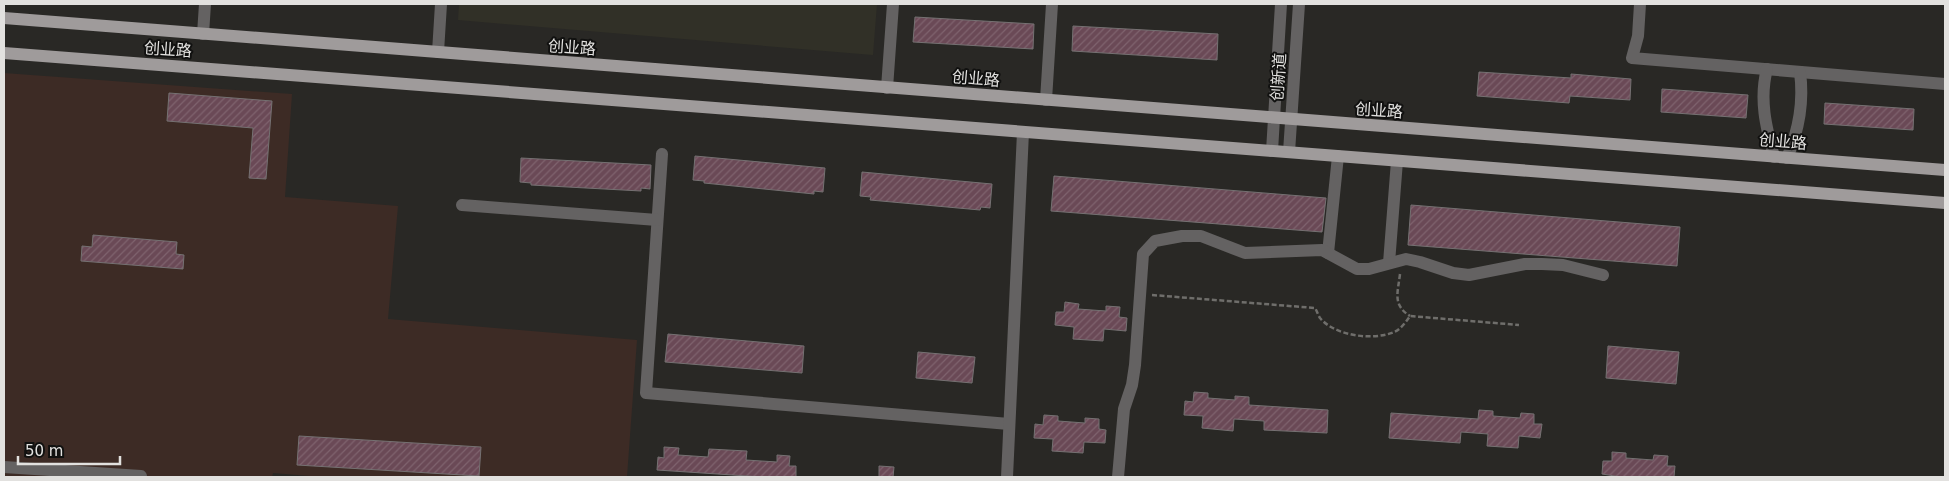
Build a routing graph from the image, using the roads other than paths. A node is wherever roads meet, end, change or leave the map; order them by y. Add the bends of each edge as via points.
1 (204, 4) edge
2 (441, 4) edge
3 (893, 4) edge
4 (1052, 4) edge
5 (1281, 4) edge
6 (1299, 4) edge
7 (1640, 4) edge
8 (4, 18) edge
9 (203, 34) junction
10 (438, 52) junction
11 (4, 53) edge
12 (1767, 69) junction
13 (1800, 72) junction
14 (1945, 84) edge
15 (887, 88) junction
16 (1046, 100) junction
17 (1274, 118) junction
18 (1292, 120) junction
19 (1023, 132) junction
20 (1272, 151) junction
21 (1289, 152) junction
22 (662, 154) dead end
23 (1338, 156) junction
24 (1781, 157) junction
25 (1397, 161) junction
26 (1945, 170) edge
27 (1945, 203) edge
28 (462, 205) dead end
29 (657, 220) junction
30 (1328, 253) junction
31 (1395, 261) junction
32 (1603, 275) dead end
33 (1009, 424) junction
34 (4, 467) edge
35 (141, 477) edge
36 (1007, 477) edge
37 (1118, 477) edge

1 - 9 street
2 - 10 street
3 - 15 street
4 - 16 street
5 - 17 street, 创新道
6 - 18 street, 创新道
7 - 12 street via 1638,36 1632,58
8 - 9 main road, 创业路
9 - 10 main road, 创业路
10 - 15 main road, 创业路
11 - 19 main road, 创业路
12 - 13 street
12 - 24 street via 1764,109
13 - 14 street
13 - 24 street via 1801,110 1794,142
15 - 16 main road, 创业路
16 - 17 main road, 创业路
17 - 18 main road, 创业路
17 - 20 street, 创新道
18 - 21 street, 创新道
18 - 24 main road, 创业路
19 - 20 main road, 创业路
19 - 33 street
20 - 21 main road, 创业路
21 - 23 main road, 创业路
22 - 29 street
23 - 25 main road, 创业路
23 - 30 street
24 - 26 main road, 创业路
25 - 27 main road, 创业路
25 - 31 street
28 - 29 street
29 - 33 street via 646,393
30 - 31 street via 1357,269
30 - 37 street via 1310,249 1245,253 1201,236 1155,241 1143,254 1136,365 1124,409
31 - 32 street via 1420,262 1461,274 1542,264 1563,265
33 - 36 street
34 - 35 street

